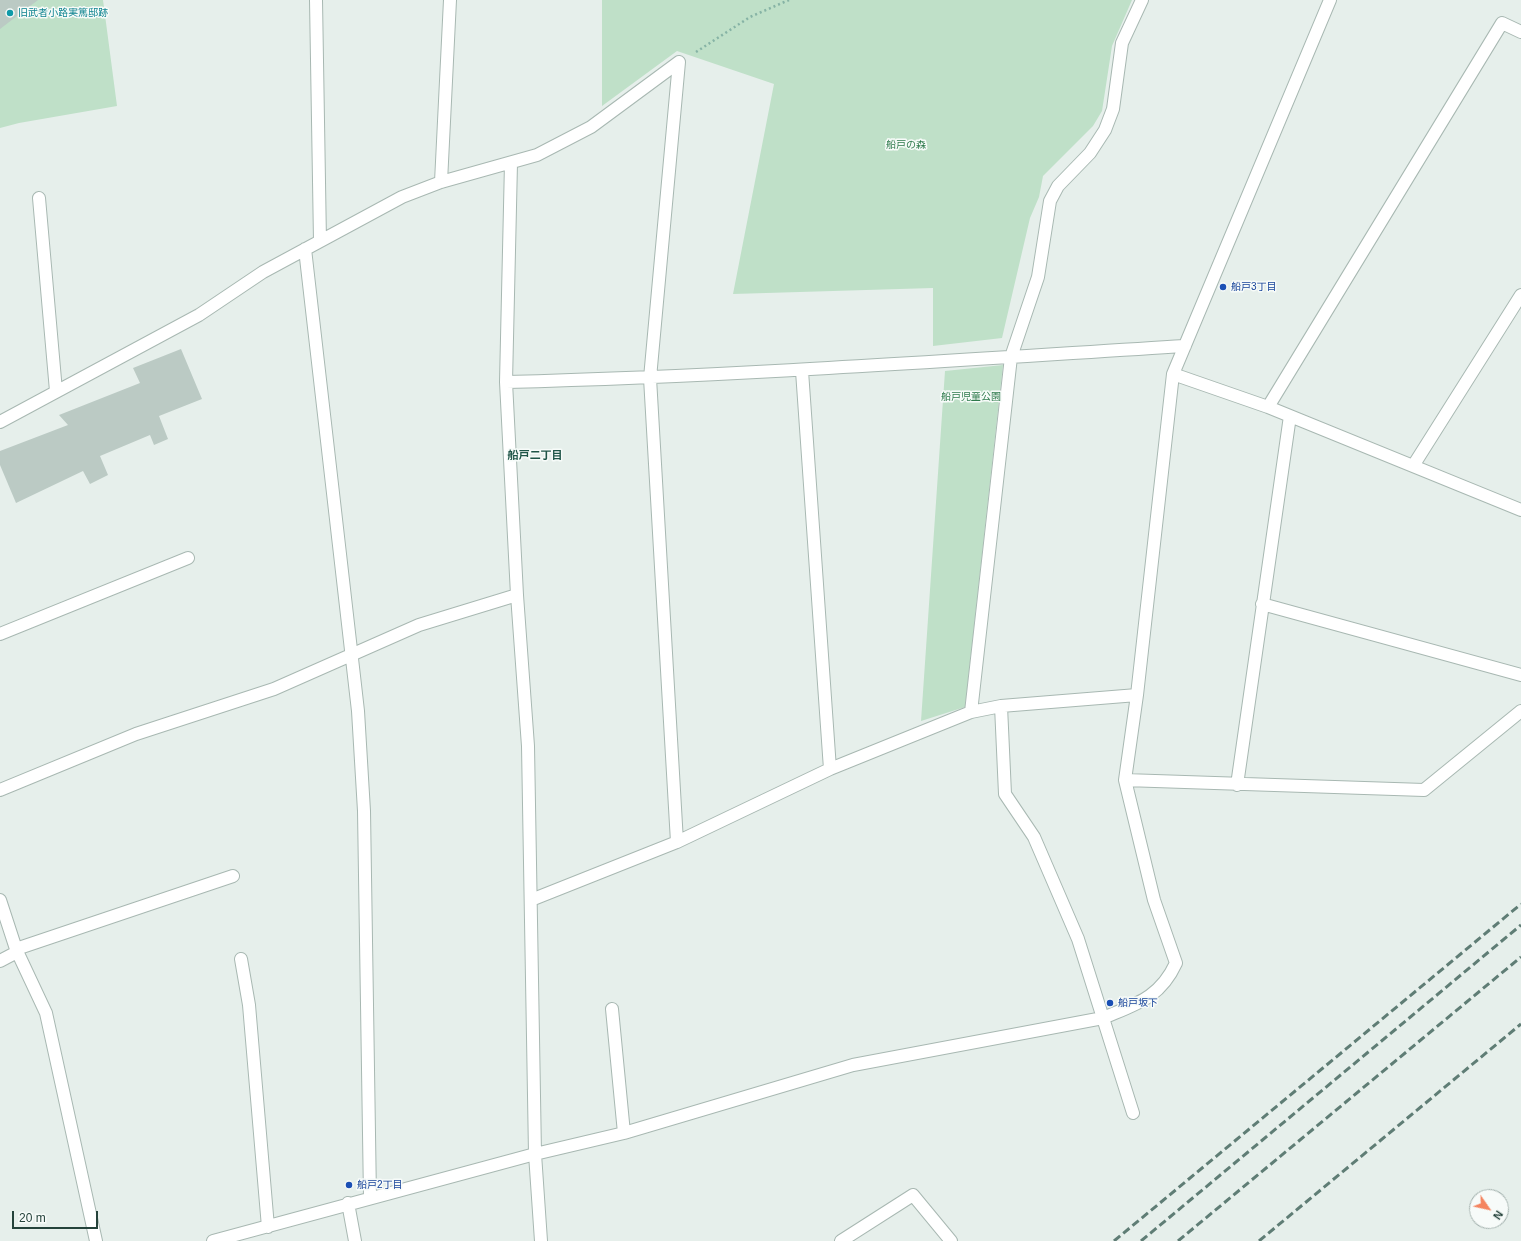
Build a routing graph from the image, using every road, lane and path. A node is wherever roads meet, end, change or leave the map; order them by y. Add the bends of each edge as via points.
1 (316, 0) edge
2 (450, 0) edge
3 (790, 0) edge
4 (1142, 0) edge
5 (1330, 0) edge
6 (1521, 32) edge
7 (679, 62) junction
8 (511, 163) junction
9 (441, 182) junction
10 (39, 198) dead end
11 (320, 241) junction
12 (305, 249) junction
13 (1521, 295) edge
14 (1185, 346) junction
15 (1011, 357) junction
16 (802, 371) junction
17 (1173, 374) junction
18 (650, 378) junction
19 (506, 382) junction
20 (56, 391) junction
21 (1268, 407) junction
22 (1290, 416) junction
23 (0, 422) edge
24 (1413, 466) junction
25 (1521, 510) edge
26 (188, 558) dead end
27 (517, 595) junction
28 (1262, 604) junction
29 (0, 634) edge
30 (351, 656) junction
31 (1521, 675) edge
32 (1137, 695) junction
33 (1001, 706) junction
34 (1521, 711) edge
35 (971, 712) junction
36 (830, 769) junction
37 (1125, 780) junction
38 (1237, 785) junction
39 (0, 790) edge
40 (677, 842) junction
41 (233, 876) dead end
42 (0, 900) edge
43 (531, 900) junction
44 (16, 950) junction
45 (241, 959) dead end
46 (0, 961) edge
47 (612, 1009) dead end
48 (1103, 1018) junction
49 (1133, 1113) dead end
50 (624, 1133) junction
51 (535, 1154) junction
52 (370, 1198) junction
53 (348, 1203) junction
54 (268, 1227) junction
55 (96, 1241) edge
56 (213, 1241) edge
57 (355, 1241) edge
58 (541, 1241) edge
59 (841, 1241) edge
60 (951, 1241) edge

1 - 11 street
2 - 9 street
3 - 7 path via 750,17
4 - 15 street via 1122,44 1113,109 1105,130 1090,153 1058,186 1050,201 1038,277
5 - 14 street
6 - 21 street via 1502,23
7 - 8 street via 592,127 537,155
7 - 18 street
8 - 9 street
8 - 19 street
9 - 11 street via 402,197
10 - 20 street
11 - 12 street
12 - 20 street via 263,272 199,314
12 - 30 street
13 - 24 street
14 - 15 street
14 - 17 street
15 - 16 street
15 - 35 street
16 - 18 street
16 - 36 street
17 - 21 street
17 - 32 street
18 - 19 street
18 - 40 street
19 - 27 street
20 - 23 street
21 - 22 street
22 - 24 street
22 - 28 street
24 - 25 street
26 - 29 street
27 - 30 street via 419,625
27 - 43 street via 528,746
28 - 31 street
28 - 38 street
30 - 39 street via 274,689 136,734
30 - 52 street via 358,711 364,811
32 - 33 street
32 - 37 street
33 - 35 street
33 - 48 street via 1004,794 1034,837 1078,939
34 - 38 street via 1424,790
35 - 36 street
36 - 40 street
37 - 38 street
37 - 48 street via 1154,900 1176,963 1169,979 1154,992 1138,1003
40 - 43 street
41 - 44 street
42 - 44 street
43 - 51 street
44 - 46 street
44 - 55 street via 46,1014
45 - 54 street via 249,1005
47 - 50 street
48 - 49 street
48 - 50 street via 853,1065
50 - 51 street
51 - 52 street
51 - 58 street
52 - 53 street
53 - 54 street
53 - 57 street
54 - 56 street
59 - 60 street via 912,1195

